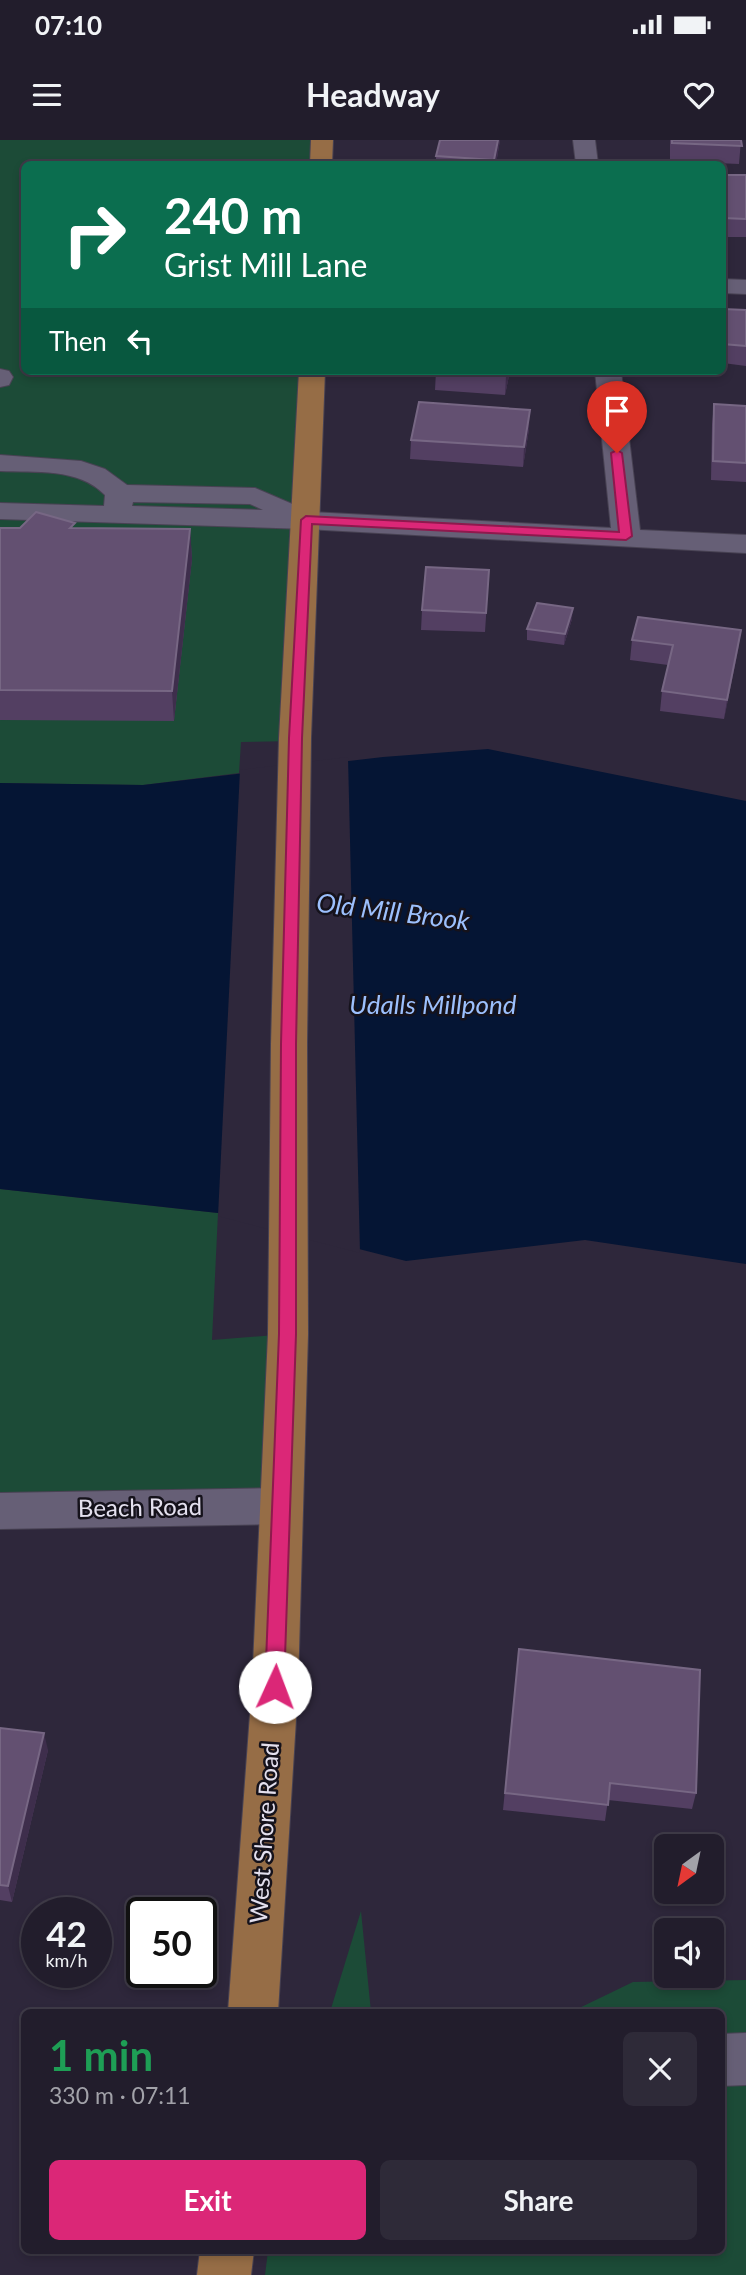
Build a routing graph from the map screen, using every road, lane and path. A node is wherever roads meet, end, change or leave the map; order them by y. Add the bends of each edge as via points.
1 (322, 140) edge
2 (584, 140) edge
3 (321, 161) edge
4 (587, 161) edge
5 (726, 286) edge
6 (746, 287) edge
7 (312, 375) edge
8 (608, 375) edge
9 (0, 463) edge
10 (119, 504) junction
11 (0, 511) edge
12 (306, 520) junction
13 (626, 536) junction
14 (746, 544) edge
15 (281, 1506) junction
16 (0, 1511) edge
17 (253, 2009) edge
18 (746, 2059) edge
19 (725, 2060) edge
20 (227, 2254) edge
21 (224, 2275) edge

1 - 3 main road
2 - 4 street
5 - 6 street
7 - 12 main road, West Shore Road
8 - 13 street
9 - 10 street via 101,475 111,482
10 - 11 street
10 - 12 street
12 - 13 street
12 - 15 main road, West Shore Road via 295,738 288,1334
13 - 14 street
15 - 16 street, Beach Road
15 - 17 main road, West Shore Road via 275,1687
18 - 19 street
20 - 21 main road

